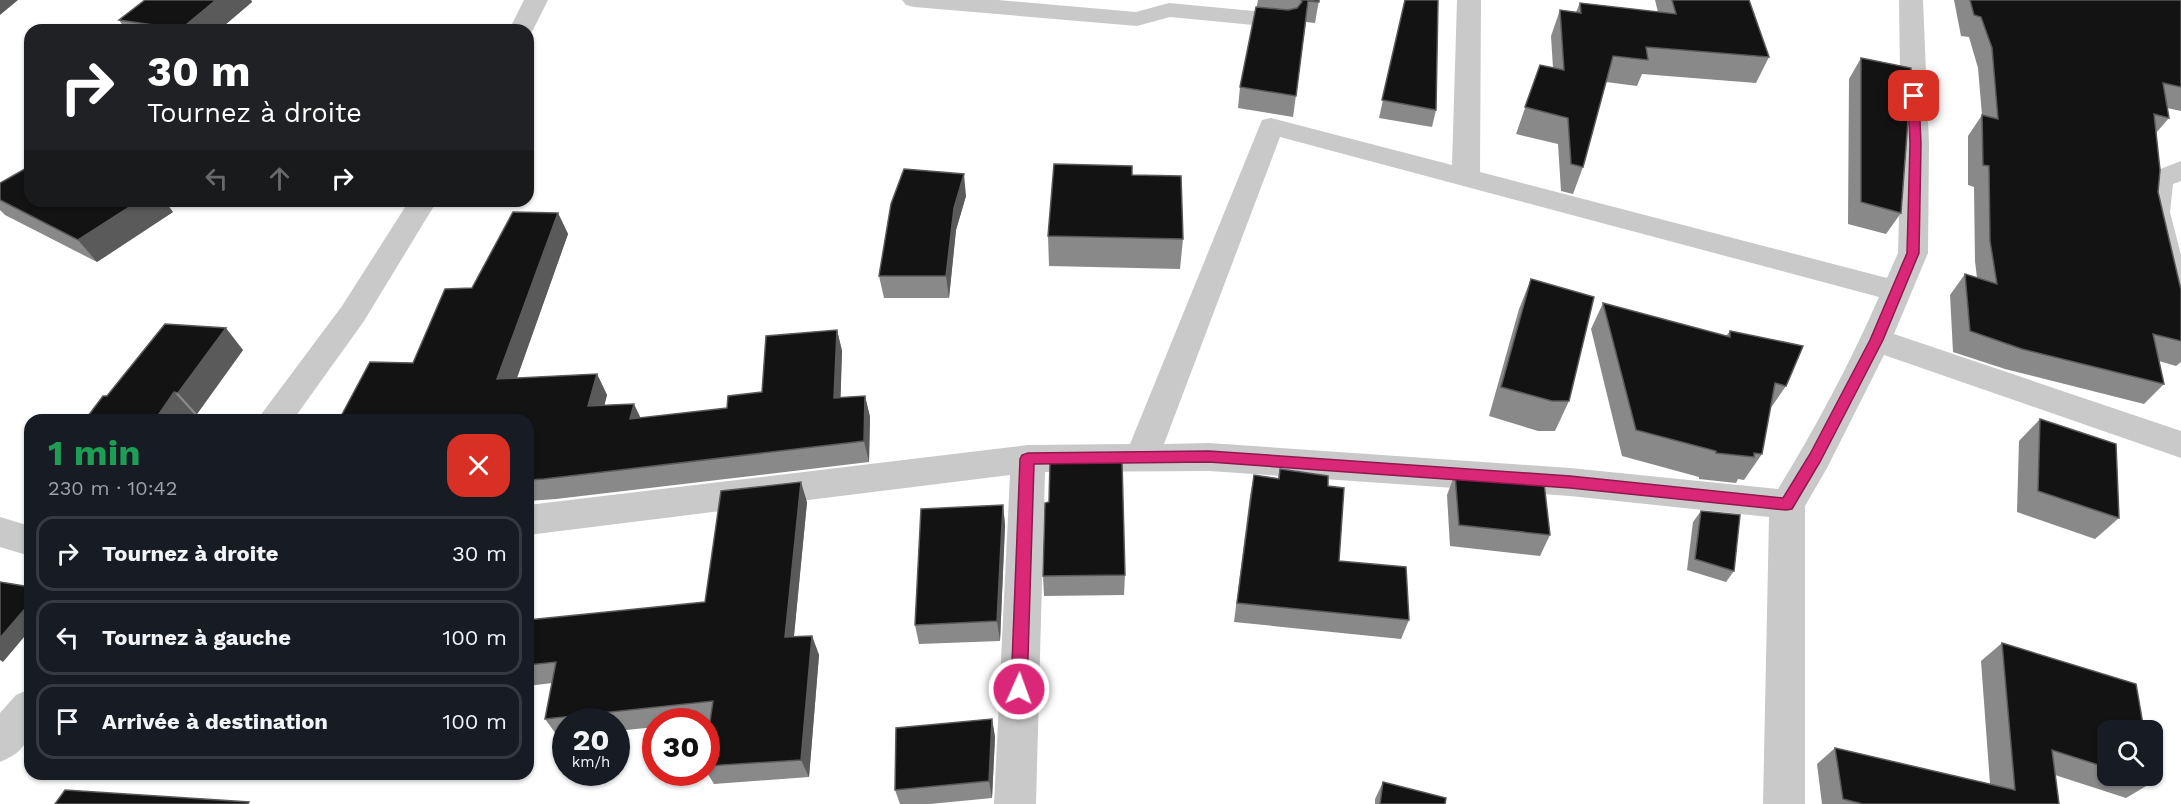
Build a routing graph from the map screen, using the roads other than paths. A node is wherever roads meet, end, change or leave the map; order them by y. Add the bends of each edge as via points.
1 (536, 0) edge
2 (914, 0) edge
3 (1469, 0) edge
4 (1911, 0) edge
5 (1285, 21) edge
6 (524, 24) edge
7 (2181, 170) edge
8 (1466, 179) junction
9 (419, 207) edge
10 (1896, 291) junction
11 (2181, 316) edge
12 (1876, 340) junction
13 (279, 414) edge
14 (2181, 445) edge
15 (1142, 458) junction
16 (1028, 459) junction
17 (1786, 504) junction
18 (534, 518) edge
19 (0, 532) edge
20 (24, 539) edge
21 (24, 715) edge
22 (0, 743) edge
23 (1015, 804) edge
24 (1784, 804) edge

1 - 6 street
2 - 5 street via 1137,19 1169,10
3 - 8 street
4 - 10 street via 1913,253
7 - 11 street via 2160,179 2156,213
8 - 10 street
8 - 15 street via 1271,126
9 - 13 street via 388,260
10 - 12 street
12 - 14 street
12 - 17 street via 1815,458
15 - 16 street
15 - 17 street via 1209,457 1558,481
16 - 18 street
16 - 23 street
17 - 24 street
19 - 20 street
21 - 22 street

